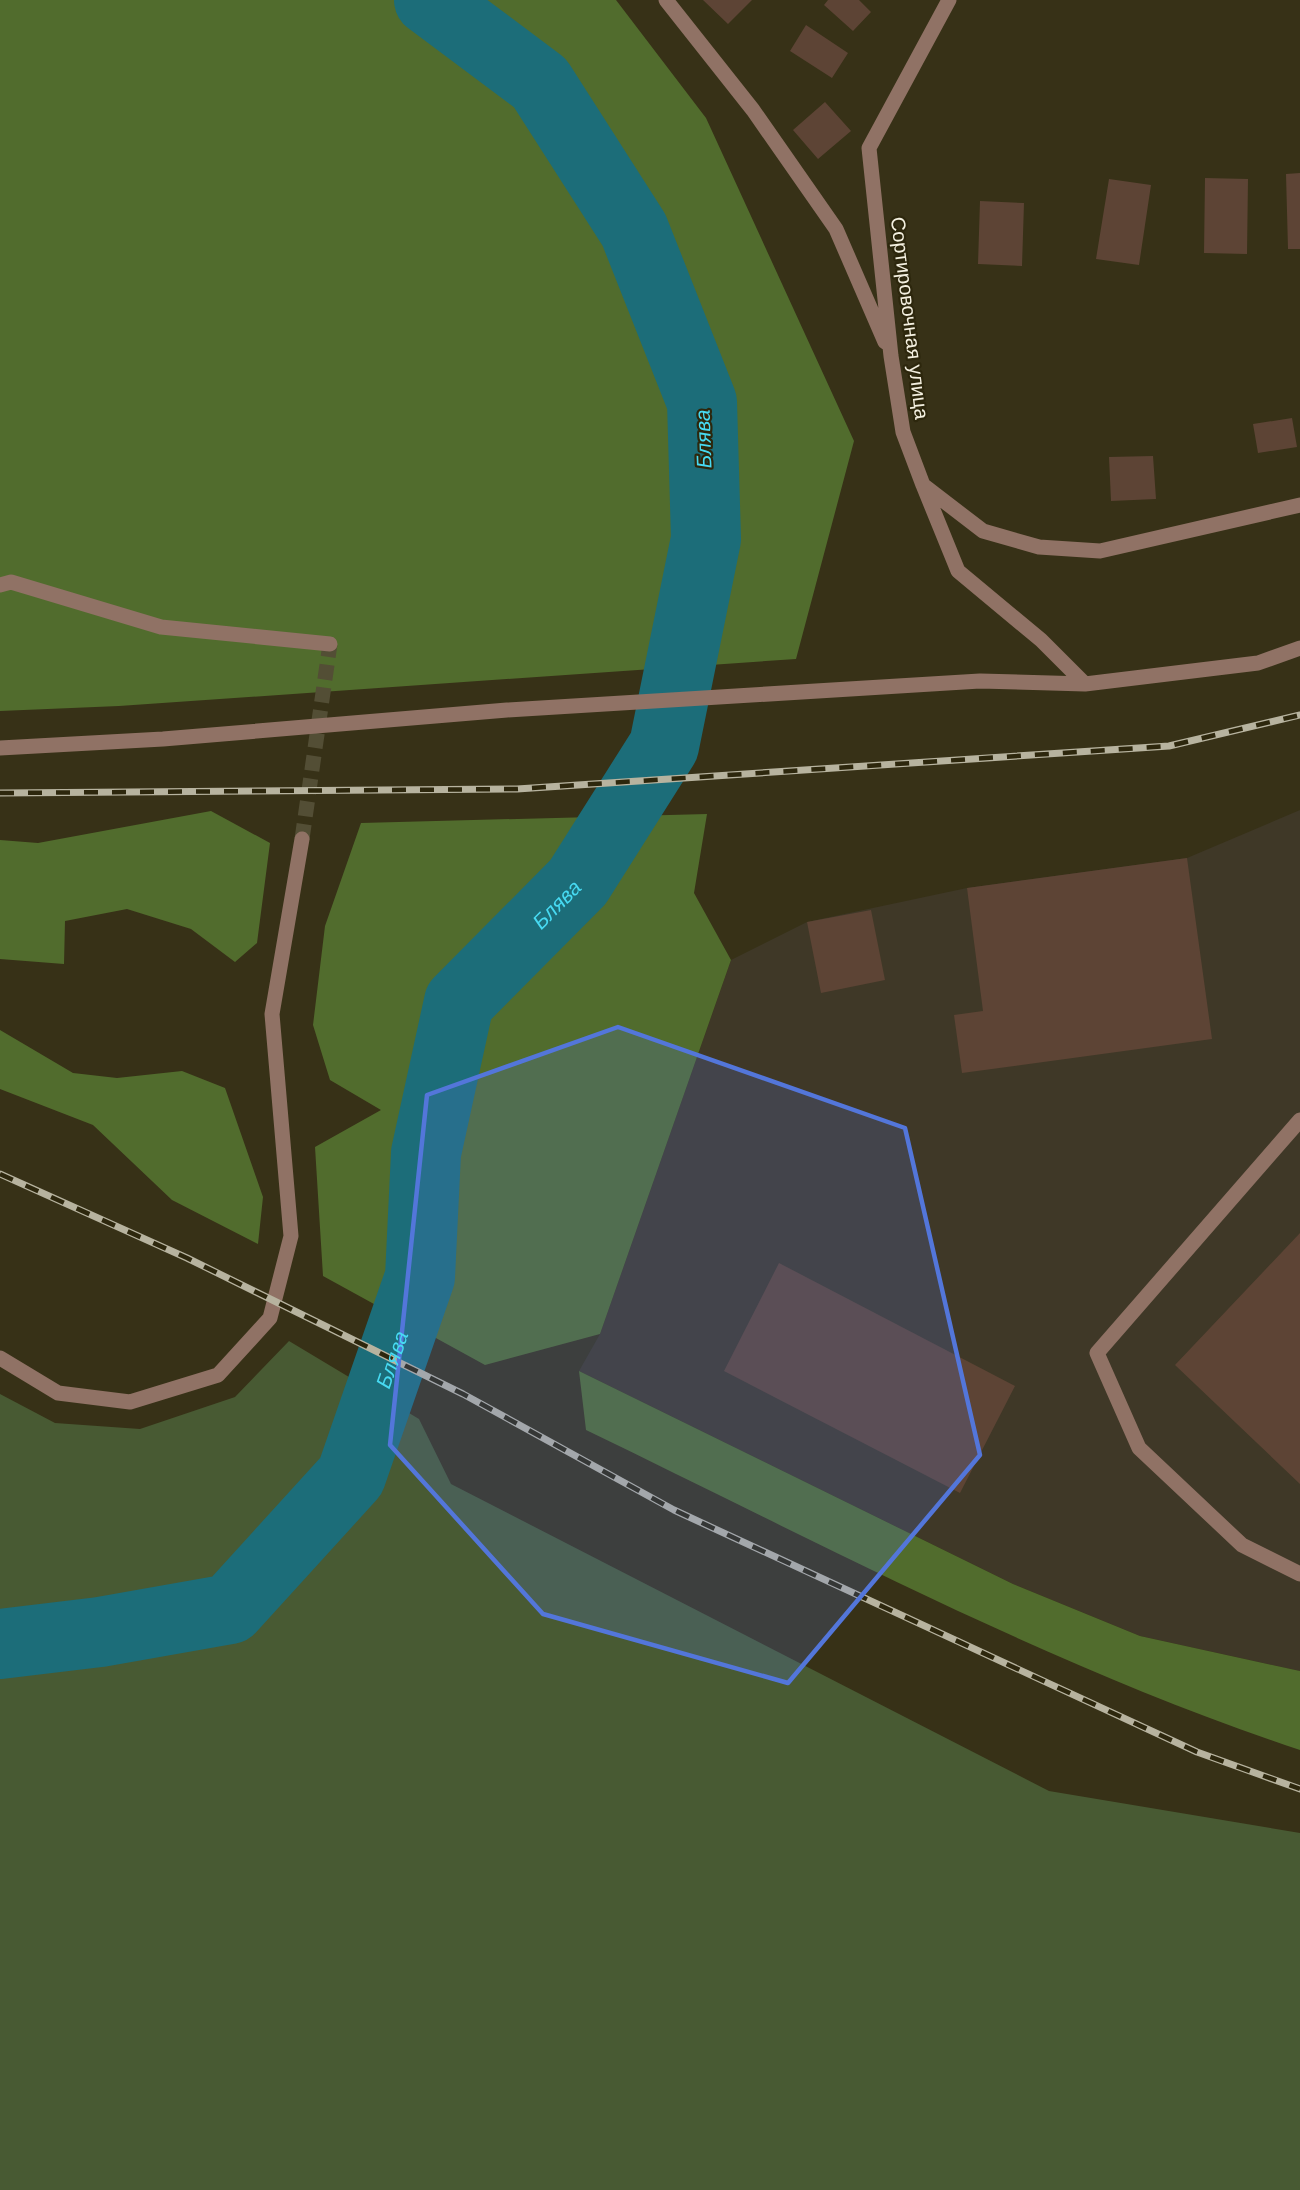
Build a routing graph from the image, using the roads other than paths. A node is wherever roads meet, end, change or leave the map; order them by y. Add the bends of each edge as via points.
1 (666, 0) edge
2 (949, 0) edge
3 (891, 356) junction
4 (923, 485) junction
5 (1300, 505) edge
6 (0, 585) edge
7 (330, 644) dead end
8 (1300, 648) edge
9 (1085, 684) junction
10 (0, 748) edge
11 (302, 839) tunnel mouth
12 (1300, 1120) edge
13 (0, 1358) edge
14 (1300, 1574) edge

1 - 3 street via 753,110 836,229
2 - 3 street, Сортировочная улица via 868,148
3 - 4 street, Сортировочная улица via 903,432
4 - 5 street via 983,531 1039,548 1100,551
4 - 9 street, Сортировочная улица via 958,571 1041,640
6 - 7 street via 11,582 161,627
8 - 9 street via 1258,663
9 - 10 street via 980,681 507,710 163,739
11 - 13 street via 272,1014 291,1236 270,1318 218,1375 130,1402 58,1393
12 - 14 street via 1097,1353 1139,1448 1242,1545

